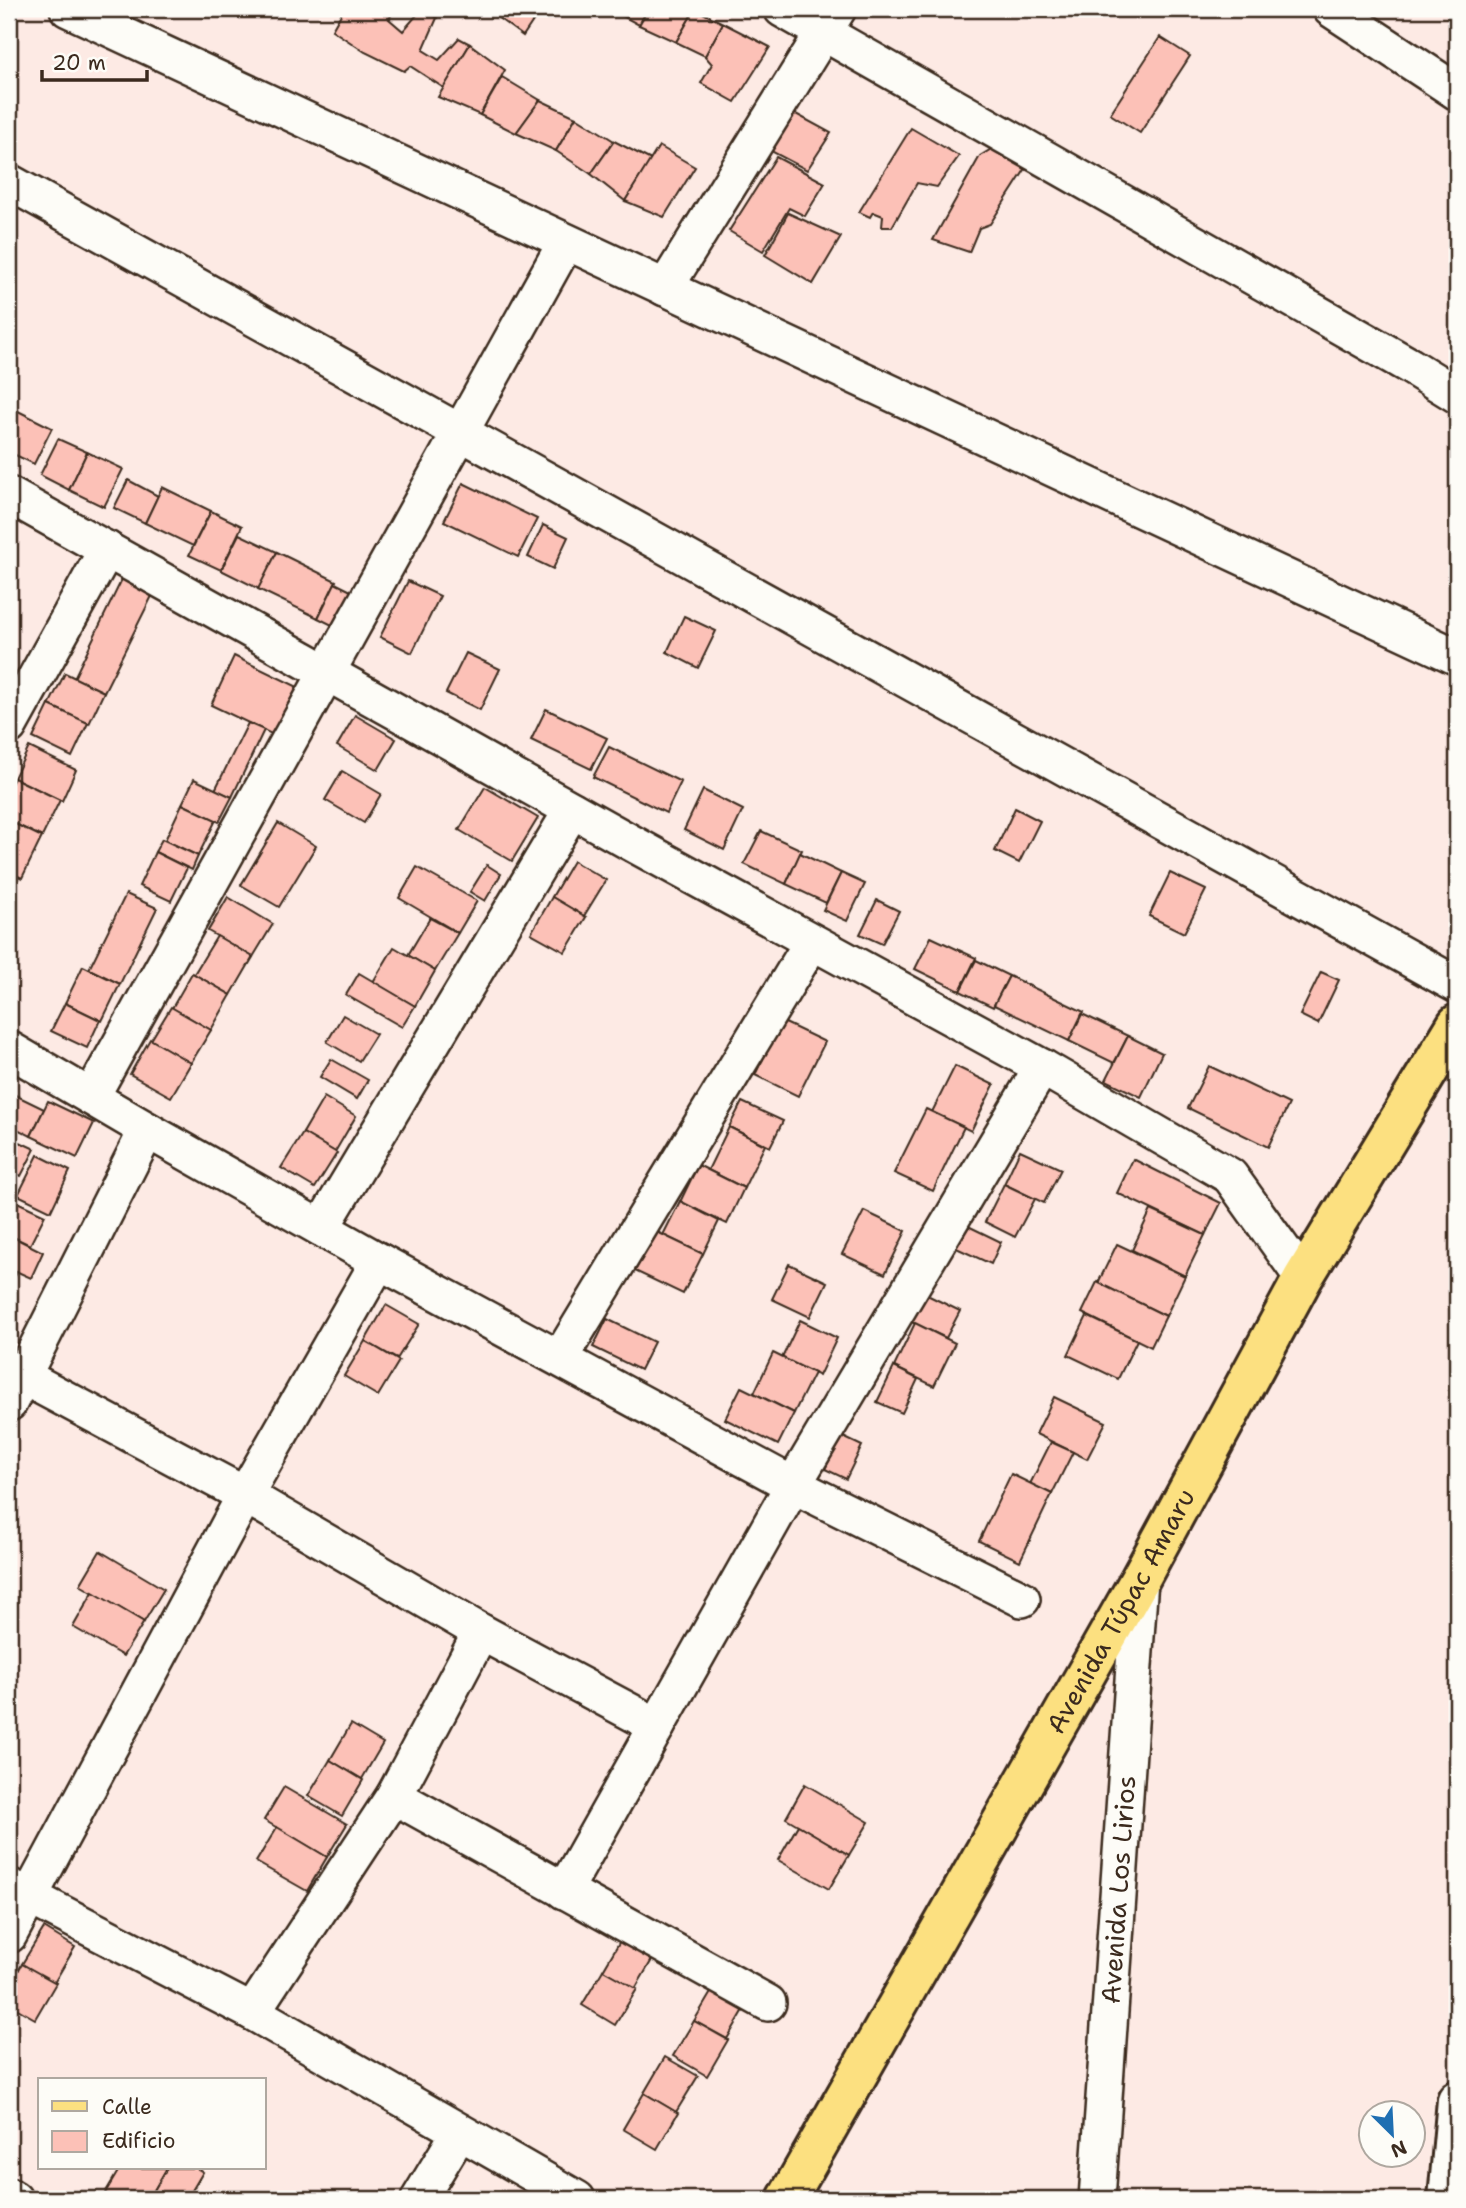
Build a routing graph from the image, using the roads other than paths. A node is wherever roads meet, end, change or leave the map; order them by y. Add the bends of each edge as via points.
1 (68, 9) edge
2 (782, 9) edge
3 (1331, 9) edge
4 (831, 21) edge
5 (1457, 92) edge
6 (9, 182) edge
7 (566, 242) junction
8 (665, 288) junction
9 (1457, 395) edge
10 (462, 432) junction
11 (9, 495) edge
12 (107, 549) junction
13 (1457, 657) edge
14 (328, 673) junction
15 (9, 726) edge
16 (572, 810) junction
17 (812, 942) junction
18 (1457, 985) edge
19 (1455, 1038) edge
20 (9, 1049) edge
21 (1042, 1068) junction
22 (91, 1097) junction
23 (146, 1130) junction
24 (321, 1228) junction
25 (379, 1261) junction
26 (1303, 1278) junction
27 (560, 1358) junction
28 (13, 1382) edge
29 (793, 1485) junction
30 (245, 1495) junction
31 (1140, 1579) junction
32 (1023, 1598) dead end
33 (481, 1632) junction
34 (657, 1726) junction
35 (394, 1796) junction
36 (564, 1891) junction
37 (19, 1892) edge
38 (9, 1936) edge
39 (768, 2003) dead end
40 (252, 2012) junction
41 (1457, 2100) edge
42 (459, 2133) junction
43 (9, 2196) edge
44 (14, 2199) edge
45 (419, 2199) edge
46 (577, 2199) edge
47 (787, 2199) edge
48 (1097, 2199) edge
49 (1448, 2199) edge

1 - 7 street
2 - 4 street
3 - 5 street
4 - 8 street
4 - 9 street
6 - 10 street
7 - 8 street
7 - 10 street
8 - 13 street
10 - 14 street
10 - 18 street
11 - 12 street
12 - 14 street
12 - 15 street
14 - 16 street
14 - 22 street
16 - 17 street
16 - 24 street
17 - 21 street
17 - 27 street
19 - 26 main road, Avenida Túpac Amaru
20 - 22 street
21 - 26 street via 1230,1175
21 - 29 street
22 - 23 street
23 - 24 street
23 - 28 street
24 - 25 street
25 - 27 street
25 - 30 street
26 - 31 main road, Avenida Túpac Amaru
27 - 29 street
28 - 30 street
29 - 32 street
29 - 34 street
30 - 33 street
30 - 37 street
31 - 47 main road, Avenida Túpac Amaru
31 - 48 street, Avenida Los Lirios
33 - 34 street
33 - 35 street
34 - 36 street
35 - 36 street
35 - 40 street
36 - 39 street
37 - 38 street
37 - 40 street
40 - 42 street
41 - 49 street
42 - 45 street
42 - 46 street
43 - 44 street

